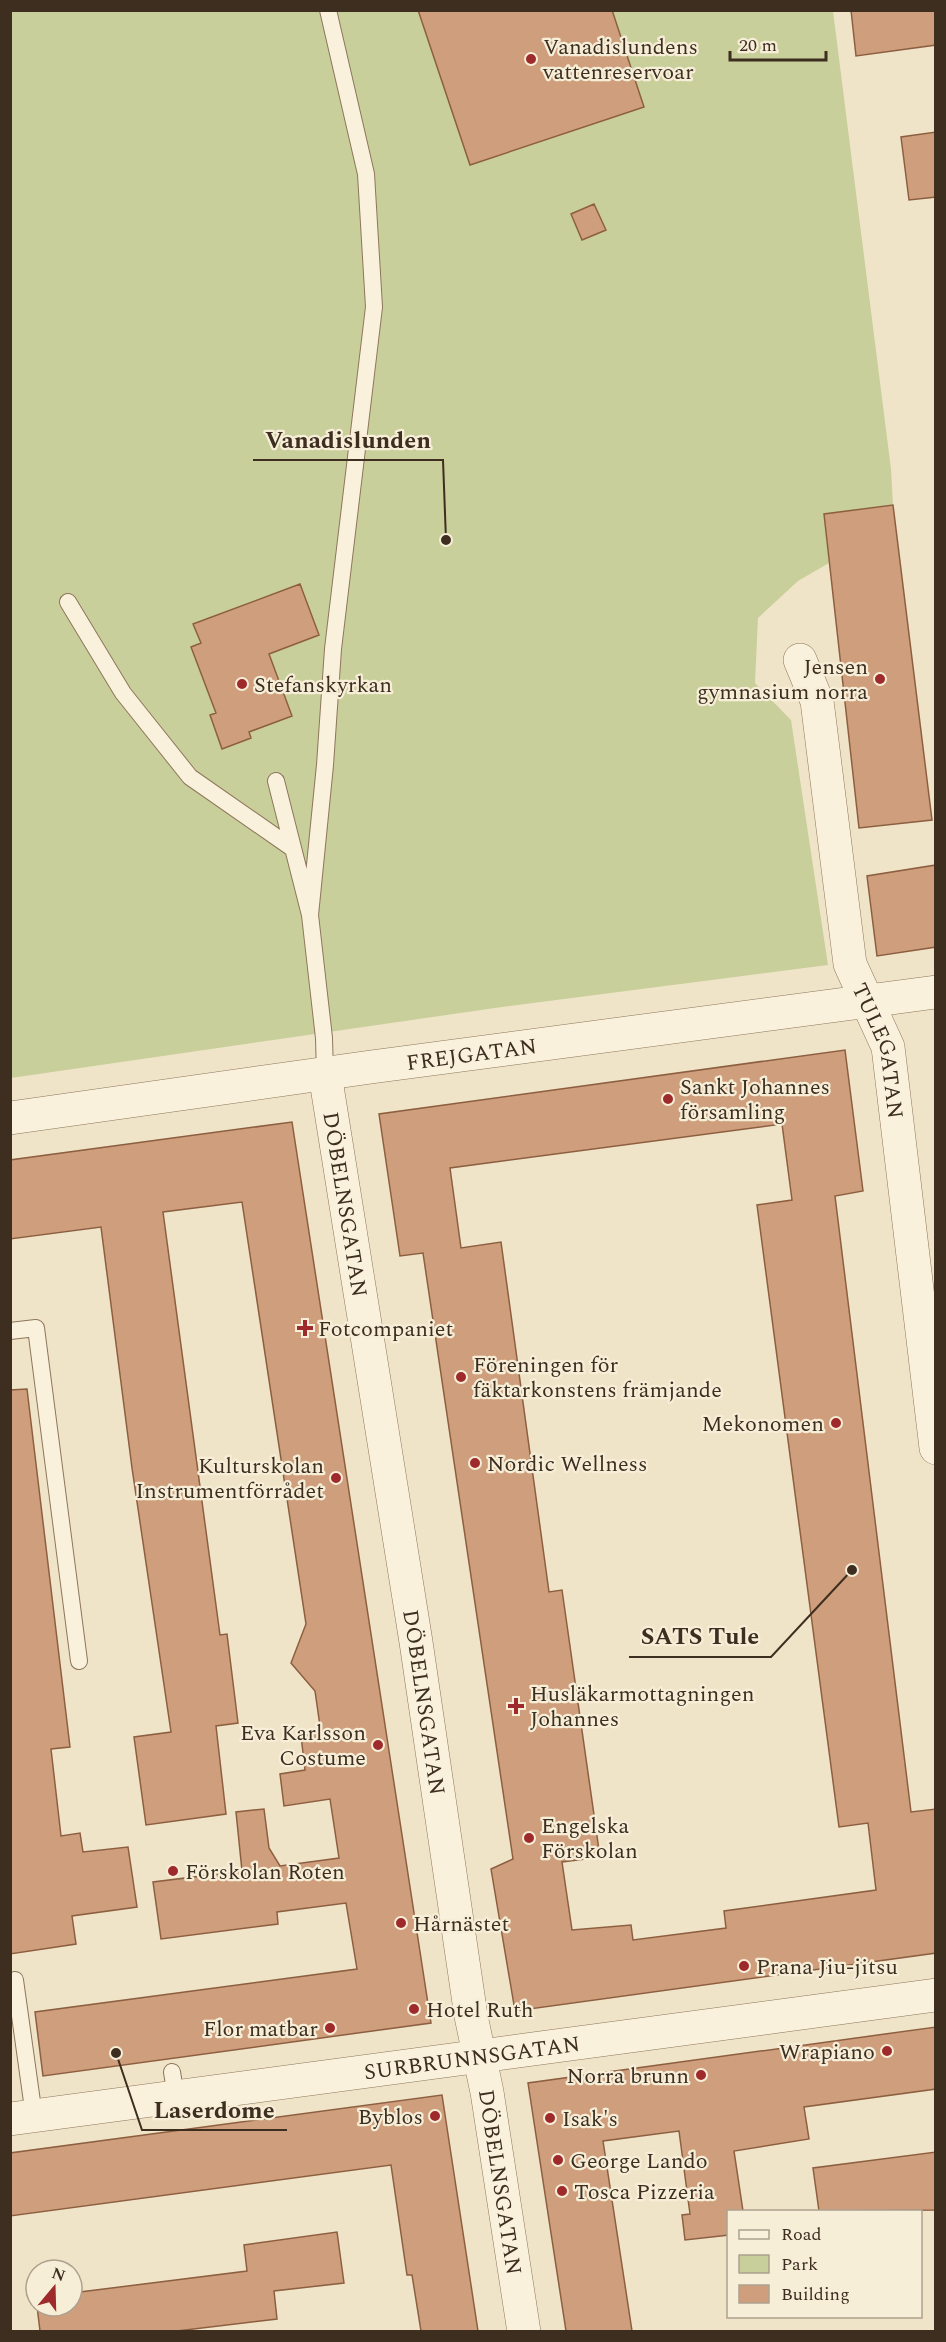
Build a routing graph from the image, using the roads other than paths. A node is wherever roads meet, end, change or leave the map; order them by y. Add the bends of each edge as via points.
1 (328, 10) edge
2 (68, 602) dead end
3 (800, 660) dead end
4 (276, 781) dead end
5 (292, 848) junction
6 (310, 915) junction
7 (936, 993) edge
8 (867, 1002) junction
9 (325, 1074) junction
10 (10, 1118) edge
11 (10, 1331) edge
12 (936, 1448) edge
13 (79, 1661) dead end
14 (15, 1980) dead end
15 (936, 1995) edge
16 (478, 2057) junction
17 (22, 2118) edge
18 (524, 2331) edge

1 - 6 lane via 366,174 374,307 333,649
2 - 5 lane via 123,693 190,777
3 - 8 street, TULEGATAN via 817,701 850,964
4 - 5 lane
5 - 6 lane
6 - 9 lane
7 - 8 street, FREJGATAN
8 - 9 street, FREJGATAN
8 - 12 street, TULEGATAN via 888,1047
9 - 10 street, FREJGATAN
9 - 16 street, DÖBELNSGATAN
11 - 13 lane via 36,1328
14 - 17 lane
15 - 16 street, SURBRUNNSGATAN
16 - 17 street, SURBRUNNSGATAN via 174,2084
16 - 18 street, DÖBELNSGATAN via 487,2092

